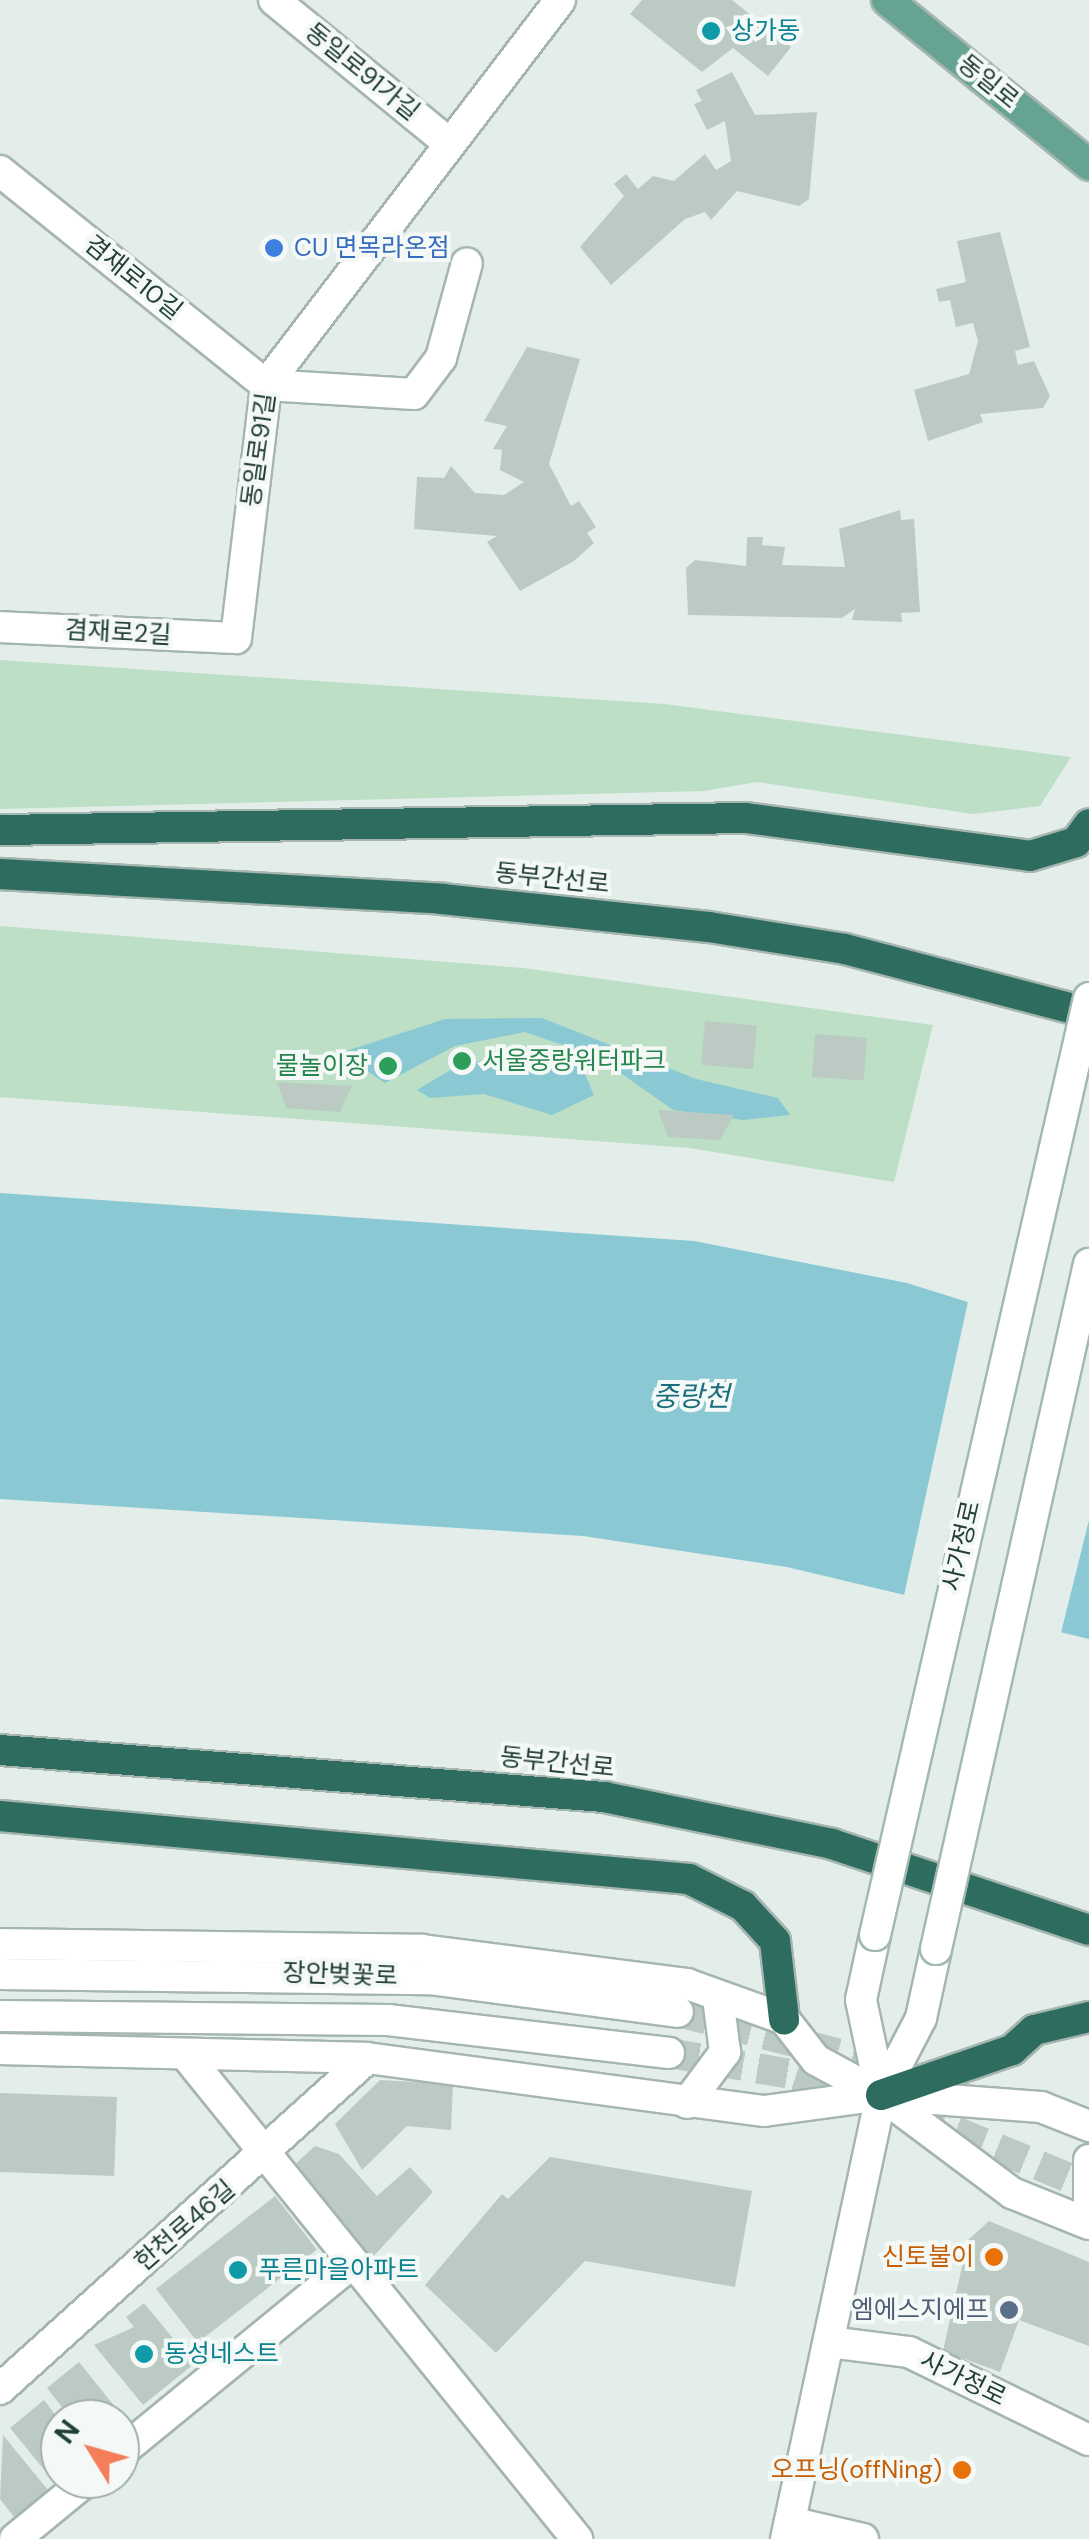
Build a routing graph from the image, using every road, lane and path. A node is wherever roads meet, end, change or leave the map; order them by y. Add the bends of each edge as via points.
1 (274, 0) edge
2 (560, 0) edge
3 (887, 0) edge
4 (450, 144) junction
5 (1088, 167) edge
6 (0, 171) edge
7 (467, 262) dead end
8 (266, 384) junction
9 (0, 627) edge
10 (236, 638) joint
11 (1089, 824) edge
12 (0, 830) edge
13 (0, 874) edge
14 (1089, 998) edge
15 (1089, 1013) edge
16 (1089, 1264) edge
17 (0, 1750) edge
18 (0, 1816) edge
19 (1089, 1930) edge
20 (0, 1944) edge
21 (0, 1974) edge
22 (718, 1998) junction
23 (678, 2012) tunnel mouth
24 (0, 2016) edge
25 (1089, 2017) edge
26 (784, 2020) junction
27 (0, 2049) edge
28 (670, 2053) tunnel mouth
29 (185, 2054) junction
30 (367, 2058) junction
31 (881, 2094) junction
32 (687, 2103) junction
33 (1089, 2126) edge
34 (265, 2156) junction
35 (1089, 2160) edge
36 (1089, 2211) edge
37 (1089, 2224) edge
38 (350, 2266) junction
39 (829, 2342) junction
40 (0, 2390) edge
41 (140, 2437) edge
42 (1089, 2440) edge
43 (63, 2499) edge
44 (788, 2531) edge
45 (14, 2539) edge
46 (577, 2539) edge
47 (864, 2539) edge

1 - 4 street, 동일로91가길
2 - 4 street, 동일로91길
3 - 5 main road, 동일로
4 - 8 street, 동일로91길
6 - 8 street, 겸재로10길
7 - 8 street via 440,358 414,394
8 - 10 street, 동일로91길
9 - 10 street, 겸재로2길
11 - 12 highway via 1055,852 1016,856 746,818
13 - 15 highway, 동부간선로 via 442,899 709,927 845,950
14 - 31 street, 사가정로, bridge via 861,2000
16 - 31 street, 사가정로, bridge via 921,2018
17 - 19 highway, 동부간선로 via 498,1786 671,1808 832,1844
18 - 26 highway via 689,1879 743,1906 775,1941
20 - 22 street via 422,1950 686,1984
21 - 23 street, 장안벚꽃로 via 429,1979
22 - 26 street
22 - 32 street via 725,2052
24 - 28 street, 장안벚꽃로 via 388,2020
25 - 31 highway via 1044,2026 1012,2050
26 - 31 street via 816,2060
27 - 29 street
29 - 30 street
29 - 34 street
30 - 32 street
30 - 34 street, 한천로46길
31 - 32 street via 764,2111
31 - 33 street via 1042,2107
31 - 37 street via 1012,2193
31 - 39 street, 사가정로
34 - 38 street
34 - 40 street, 한천로46길
35 - 36 street
38 - 41 street
38 - 46 street
39 - 42 street, 사가정로 via 909,2352
39 - 44 street, 사가정로
43 - 45 street
44 - 47 street, 사가정로

